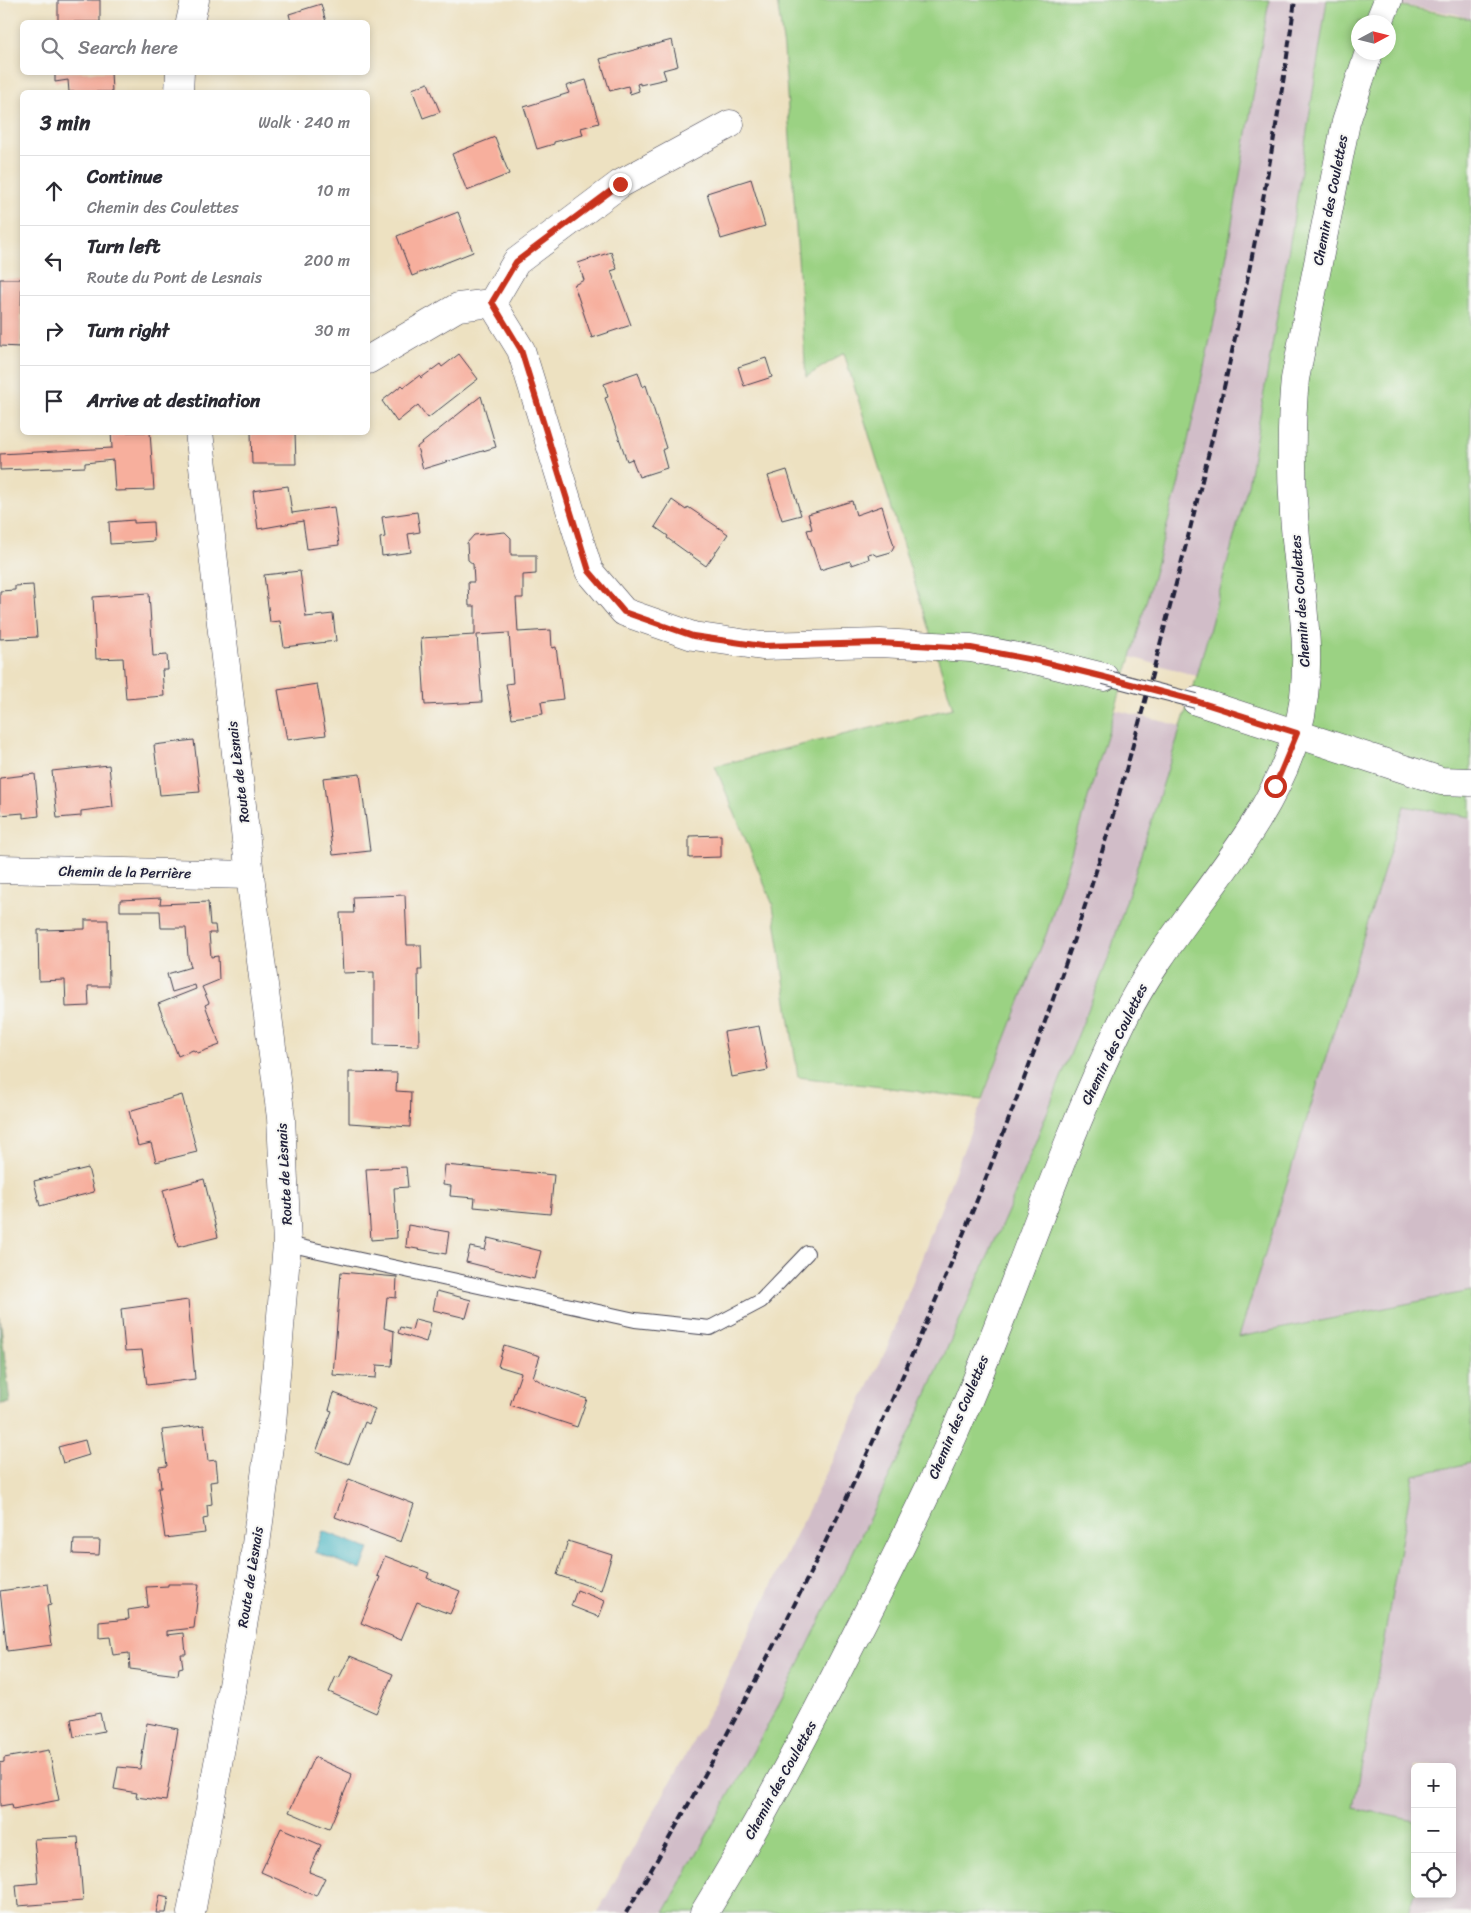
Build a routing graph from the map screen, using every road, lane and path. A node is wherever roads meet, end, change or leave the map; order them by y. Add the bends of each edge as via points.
1 (195, 0) edge
2 (1388, 0) edge
3 (1382, 15) edge
4 (190, 20) edge
5 (1365, 60) edge
6 (180, 75) edge
7 (179, 90) edge
8 (730, 124) dead end
9 (492, 302) junction
10 (370, 359) edge
11 (198, 435) edge
12 (1104, 677) joint
13 (1196, 701) joint
14 (1297, 733) junction
15 (1471, 782) edge
16 (0, 869) edge
17 (250, 875) junction
18 (287, 1244) junction
19 (807, 1253) dead end
20 (191, 1913) edge
21 (704, 1913) edge

1 - 4 street
2 - 3 street
5 - 14 street, Chemin des Coulettes via 1346,122 1295,378 1291,417 1292,489 1307,652
6 - 7 street
8 - 9 street via 620,184 516,262
9 - 10 street via 458,307
9 - 12 street via 521,350 589,571 624,612 693,636 762,646 880,643 971,648
11 - 17 street, Route de Lèsnais
12 - 13 lane, bridge
13 - 14 street
14 - 15 street via 1441,781
14 - 21 street, Chemin des Coulettes via 1257,820 1142,984 1124,1019 1089,1094 954,1433 820,1707
16 - 17 street, Chemin de la Perrière
17 - 18 street, Route de Lèsnais via 281,1118
18 - 19 lane via 635,1320 710,1328 761,1301
18 - 20 street, Route de Lèsnais via 272,1423 252,1575

